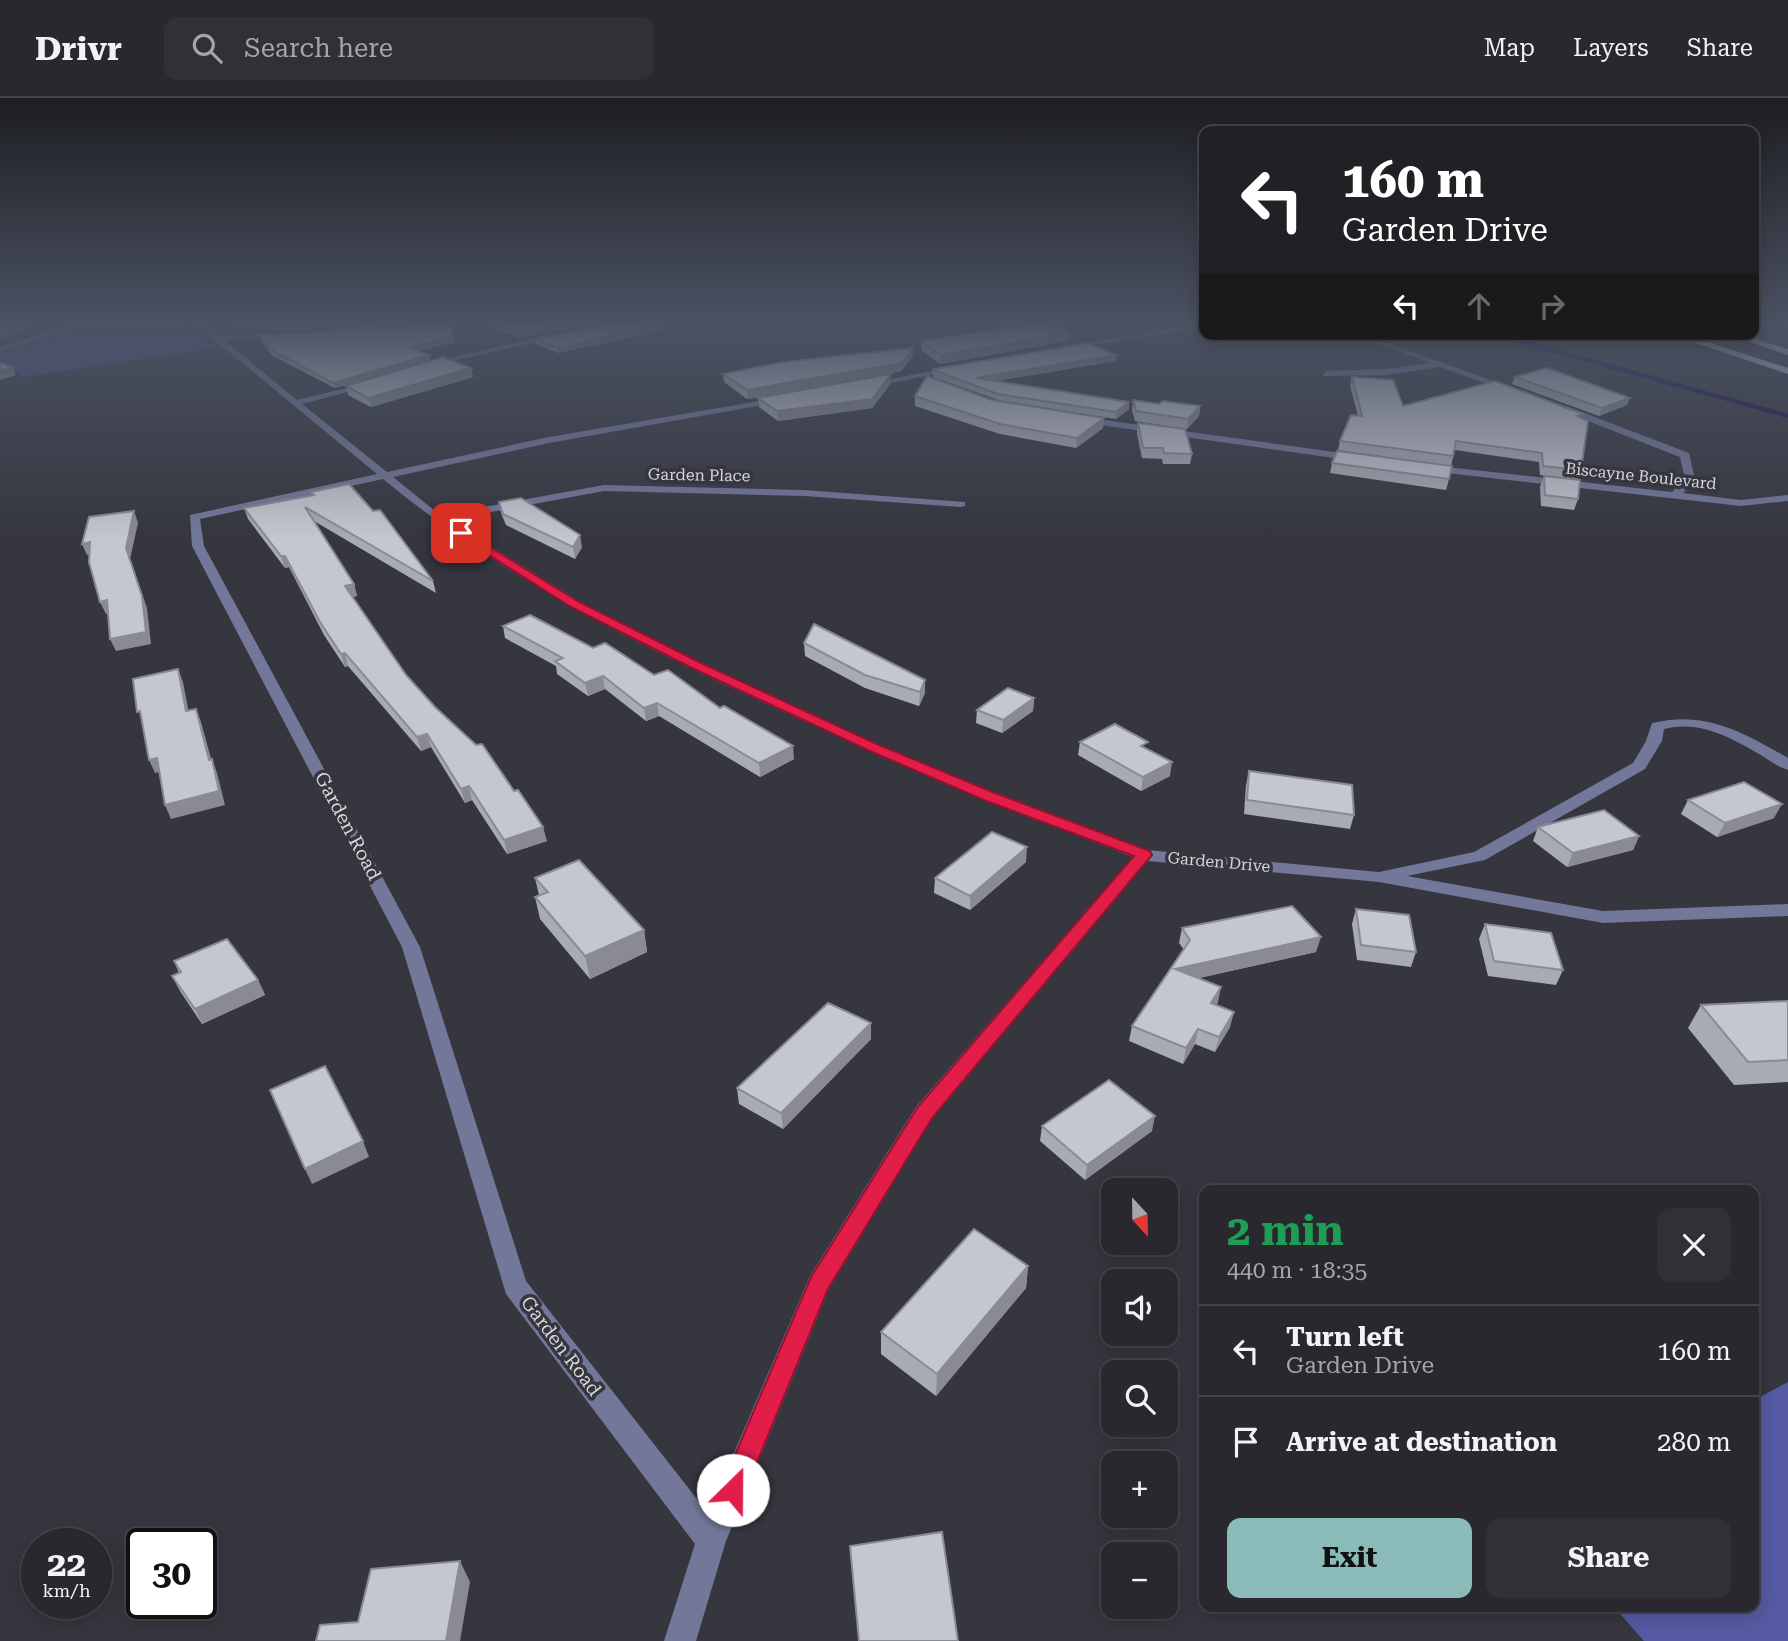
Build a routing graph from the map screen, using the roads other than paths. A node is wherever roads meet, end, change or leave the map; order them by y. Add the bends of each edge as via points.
1 (289, 395) edge
2 (324, 395) edge
3 (1527, 395) edge
4 (1530, 396) edge
5 (794, 397) edge
6 (298, 402) junction
7 (1555, 405) edge
8 (1077, 419) edge
9 (1363, 459) edge
10 (1418, 467) edge
11 (384, 476) junction
12 (1675, 495) junction
13 (1788, 498) edge
14 (961, 504) dead end
15 (438, 519) junction
16 (1788, 765) edge
17 (1144, 855) junction
18 (1379, 877) junction
19 (1788, 910) edge
20 (711, 1541) junction
21 (680, 1641) edge

1 - 6 street, Garden Drive
2 - 6 street
3 - 4 street
5 - 11 street via 549,440
6 - 11 street, Garden Drive
7 - 12 street via 1685,455 1690,480
8 - 9 street
10 - 12 street, Biscayne Boulevard
11 - 15 street, Garden Drive
11 - 20 street, Garden Road via 194,517 198,546 411,947 515,1286
12 - 13 street, Biscayne Boulevard via 1741,503
14 - 15 street, Garden Place via 804,493 604,488
15 - 17 street, Garden Drive via 575,604 696,666 887,754
16 - 18 street, Garden Drive via 1704,724 1667,722 1657,726 1639,766 1479,856
17 - 18 street, Garden Drive
17 - 20 street via 925,1113 819,1284
18 - 19 street, Garden Drive via 1603,917
20 - 21 street

